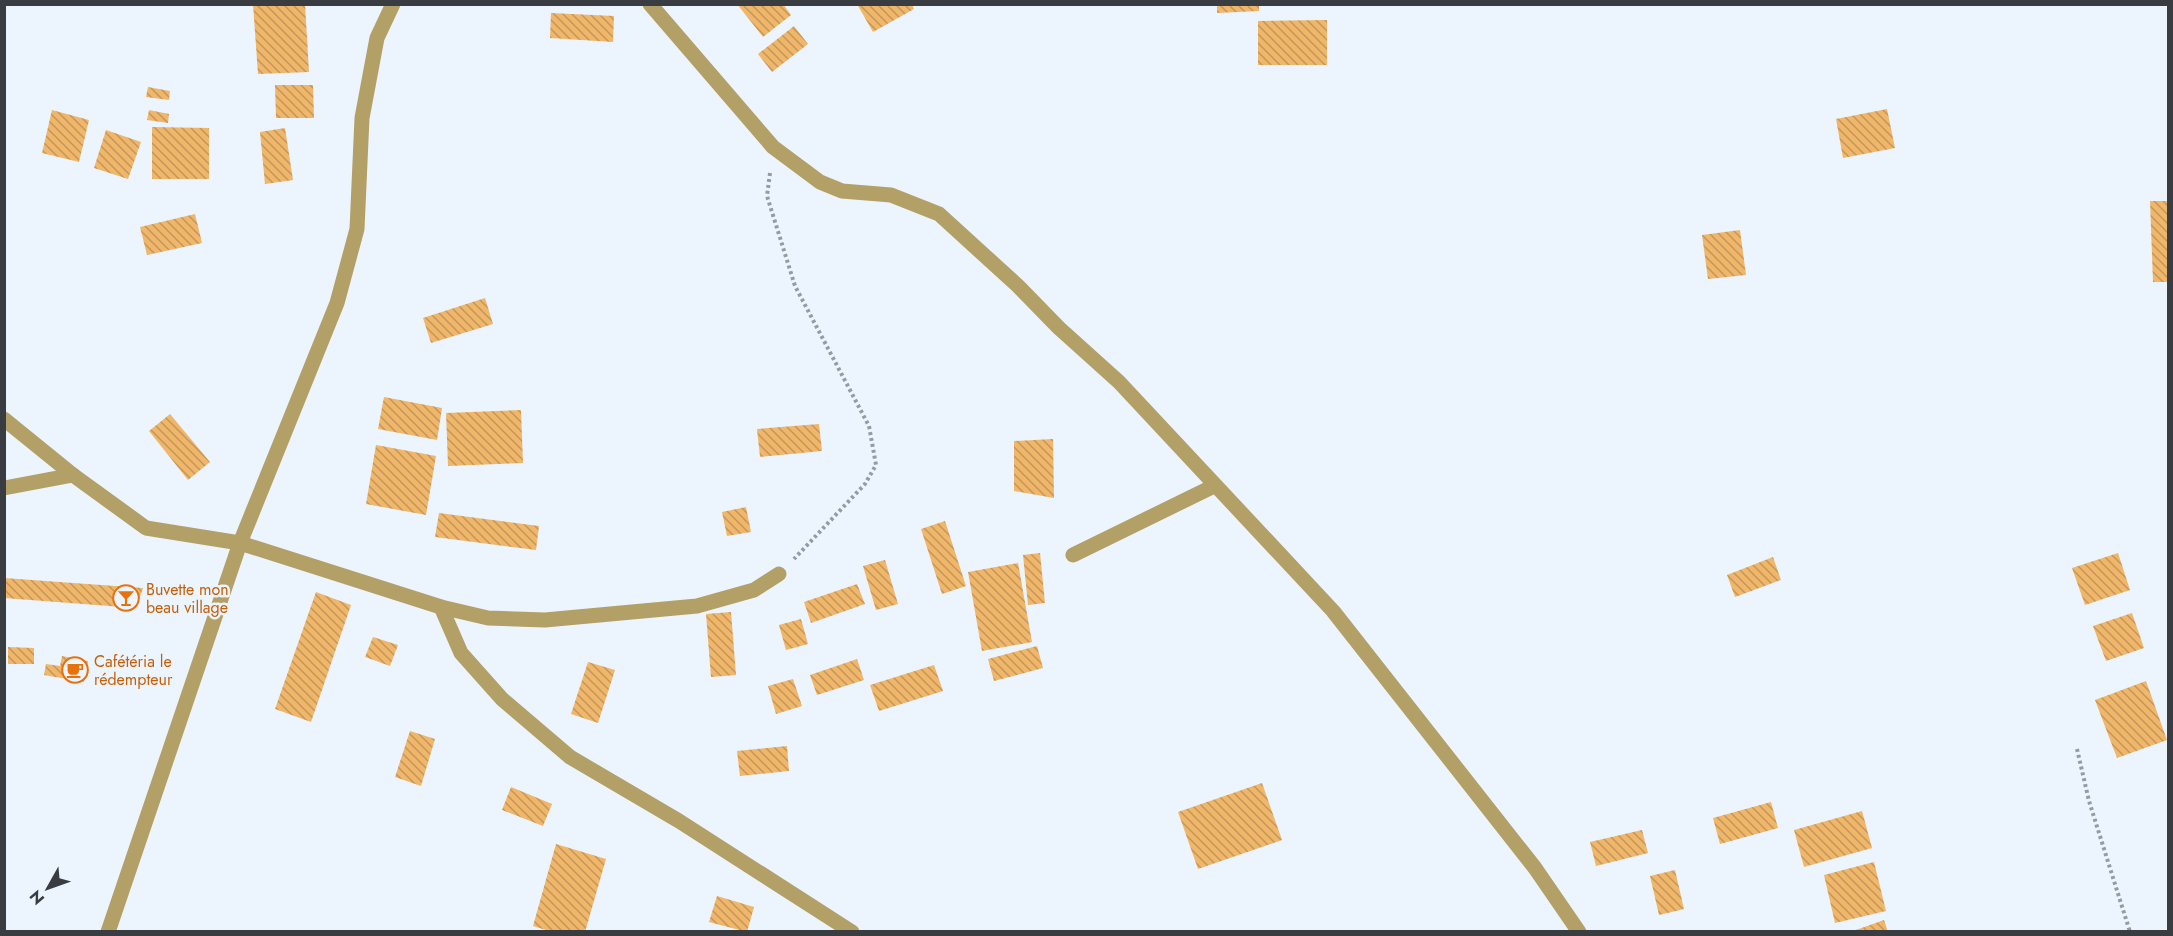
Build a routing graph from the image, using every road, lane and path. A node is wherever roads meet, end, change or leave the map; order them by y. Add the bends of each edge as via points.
1 (393, 4) edge
2 (650, 4) edge
3 (773, 147) junction
4 (4, 419) edge
5 (73, 475) junction
6 (1214, 486) junction
7 (4, 488) edge
8 (240, 543) junction
9 (1073, 555) dead end
10 (779, 574) joint
11 (441, 607) junction
12 (2077, 748) dead end
13 (108, 932) edge
14 (852, 932) edge
15 (1579, 932) edge
16 (2130, 932) edge

1 - 8 street via 377,38 362,118 357,228 337,303
2 - 3 street
3 - 6 street via 820,182 842,191 891,195 939,213 1119,382
3 - 10 path via 767,196 795,286 869,426 876,465 865,484
4 - 5 street
5 - 7 street
5 - 8 street via 146,528
6 - 9 street
6 - 15 street via 1333,611 1535,868
8 - 11 street
8 - 13 street
10 - 11 street via 754,590 697,606 545,620 488,618
11 - 14 street via 460,653 502,699 570,757 679,821
12 - 16 path via 2089,801

